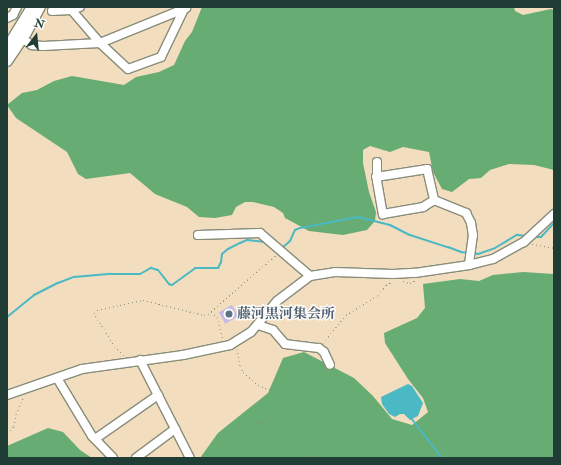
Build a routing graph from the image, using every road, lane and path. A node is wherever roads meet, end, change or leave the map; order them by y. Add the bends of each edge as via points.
1 (17, 7) edge
2 (32, 7) edge
3 (40, 7) edge
4 (80, 7) edge
5 (185, 7) edge
6 (70, 8) edge
7 (52, 11) dead end
8 (7, 18) edge
9 (23, 39) junction
10 (100, 43) junction
11 (7, 48) edge
12 (7, 61) edge
13 (377, 162) dead end
14 (376, 177) junction
15 (434, 200) junction
16 (554, 214) edge
17 (198, 235) dead end
18 (528, 238) junction
19 (554, 248) edge
20 (279, 249) junction
21 (470, 257) junction
22 (419, 272) junction
23 (310, 276) junction
24 (394, 281) dead end
25 (398, 281) dead end
26 (211, 312) junction
27 (258, 325) junction
28 (235, 343) junction
29 (225, 347) junction
30 (319, 348) junction
31 (140, 360) junction
32 (128, 362) junction
33 (330, 365) dead end
34 (58, 378) junction
35 (24, 389) junction
36 (7, 395) edge
37 (158, 395) junction
38 (268, 417) junction
39 (252, 418) dead end
40 (175, 429) junction
41 (7, 433) edge
42 (94, 439) junction
43 (113, 458) edge
44 (136, 458) edge
45 (190, 458) edge
46 (313, 458) edge

1 - 8 street via 13,15
2 - 11 main road
3 - 9 main road
4 - 6 street
5 - 10 street
5 - 10 street via 161,57 128,69
6 - 7 street
6 - 10 street
9 - 10 street via 32,45 43,46
9 - 12 main road
13 - 14 street
14 - 15 street via 427,169
14 - 15 street via 383,214 423,207
15 - 21 street via 466,213 473,235
16 - 18 street
17 - 20 street via 260,233
18 - 19 path
18 - 21 street via 493,259
20 - 23 street
20 - 26 path
21 - 22 street
22 - 23 street via 335,272
22 - 25 path via 417,280 410,283
23 - 27 street via 277,301
24 - 30 path via 346,316
26 - 29 path via 217,317
26 - 32 path via 204,315 142,300 96,310 94,313 115,347
27 - 28 street
27 - 30 street via 273,330 285,344
28 - 29 street
28 - 38 path via 243,372 258,385 286,400
29 - 31 street
30 - 33 street via 324,352
31 - 32 street
31 - 37 street
32 - 34 street via 82,369
34 - 35 street
34 - 42 street
35 - 36 street
35 - 41 path via 14,426
37 - 40 street
37 - 42 street
38 - 39 path via 261,423
38 - 46 path
40 - 44 street
40 - 45 street
42 - 43 street

